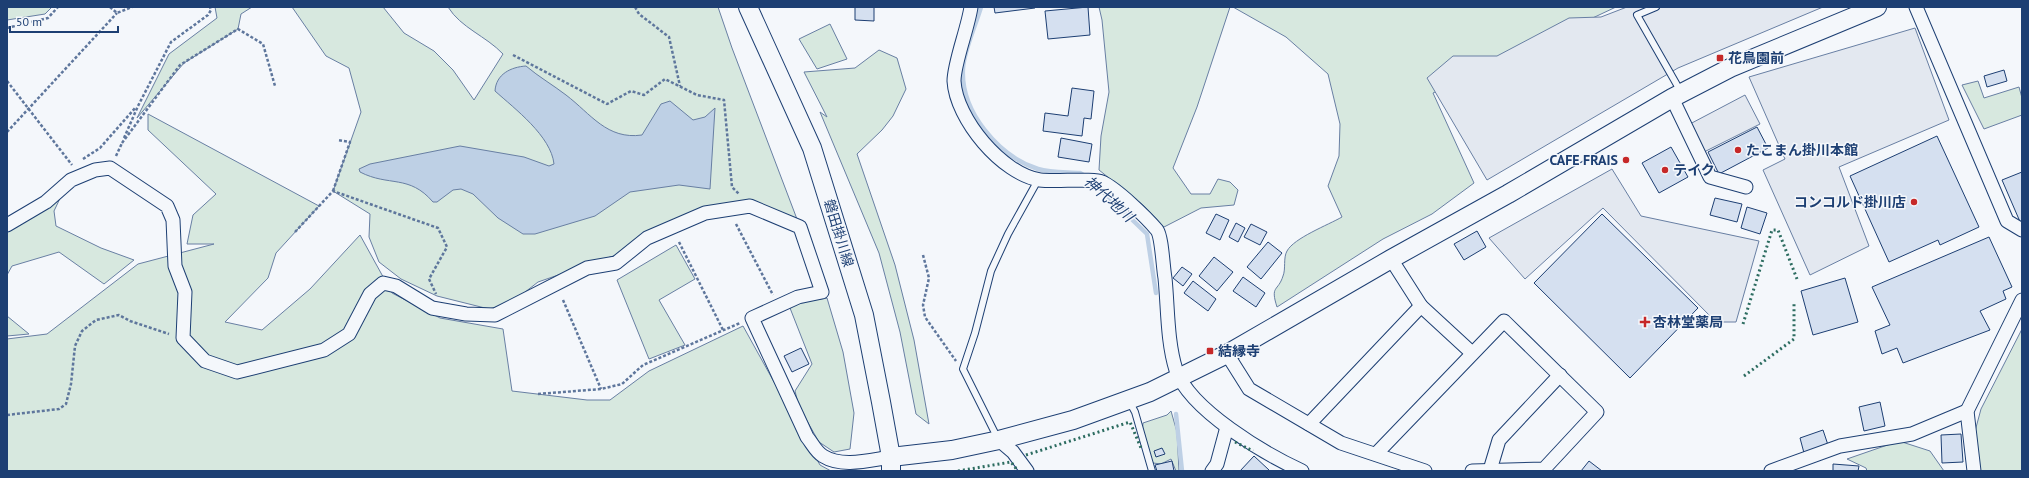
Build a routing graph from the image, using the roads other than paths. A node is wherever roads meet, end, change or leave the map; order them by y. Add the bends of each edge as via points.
1 (748, 7) edge
2 (971, 7) edge
3 (1656, 7) edge
4 (1916, 7) edge
5 (1872, 8) edge
6 (1677, 96) junction
7 (1038, 180) junction
8 (1746, 187) dead end
9 (7, 225) edge
10 (2022, 230) edge
11 (1391, 259) junction
12 (2022, 300) edge
13 (1422, 306) junction
14 (1472, 353) junction
15 (1227, 354) junction
16 (1560, 375) junction
17 (1180, 378) junction
18 (1129, 401) junction
19 (1967, 411) junction
20 (1309, 424) junction
21 (1227, 427) junction
22 (999, 440) junction
23 (1376, 454) junction
24 (891, 464) edge
25 (1490, 470) junction
26 (1027, 471) edge
27 (1152, 471) edge
28 (1212, 471) edge
29 (1302, 471) edge
30 (1425, 471) edge
31 (1472, 471) edge
32 (1771, 471) edge
33 (1974, 471) edge

1 - 24 street, 磐田掛川線 via 812,148 864,314
2 - 7 street via 954,80 957,99 966,120 982,142 1019,172
3 - 6 lane via 1637,15
4 - 10 street via 2007,221
5 - 6 street via 1730,68
6 - 8 street via 1710,177
6 - 11 street
7 - 17 street via 1102,181 1135,206 1158,232 1170,339
7 - 22 lane via 991,271 963,369
9 - 24 street via 46,202 71,180 95,170 110,168 167,206 173,220 175,266 185,292 183,338 205,361 237,372 324,350 349,334 370,294 383,283 396,286 432,308 466,314 495,315 587,268 616,263 647,238 705,213 750,206 800,227 822,292 798,297 752,318 807,437 818,452 831,460
11 - 13 street
11 - 15 street
12 - 19 street
13 - 14 street
13 - 20 street
14 - 16 street via 1504,320
14 - 23 street
15 - 17 street
15 - 20 street via 1249,389
16 - 25 street via 1498,440
16 - 25 street via 1597,412 1544,468
17 - 18 street
17 - 21 street via 1188,391
18 - 22 street via 1073,420
18 - 27 lane via 1135,412
19 - 32 street via 1912,434 1840,446
19 - 33 street
20 - 23 street via 1340,443
21 - 28 street via 1217,464
21 - 29 street via 1282,462
22 - 24 street
22 - 26 street via 1014,452
23 - 30 street
25 - 31 street

